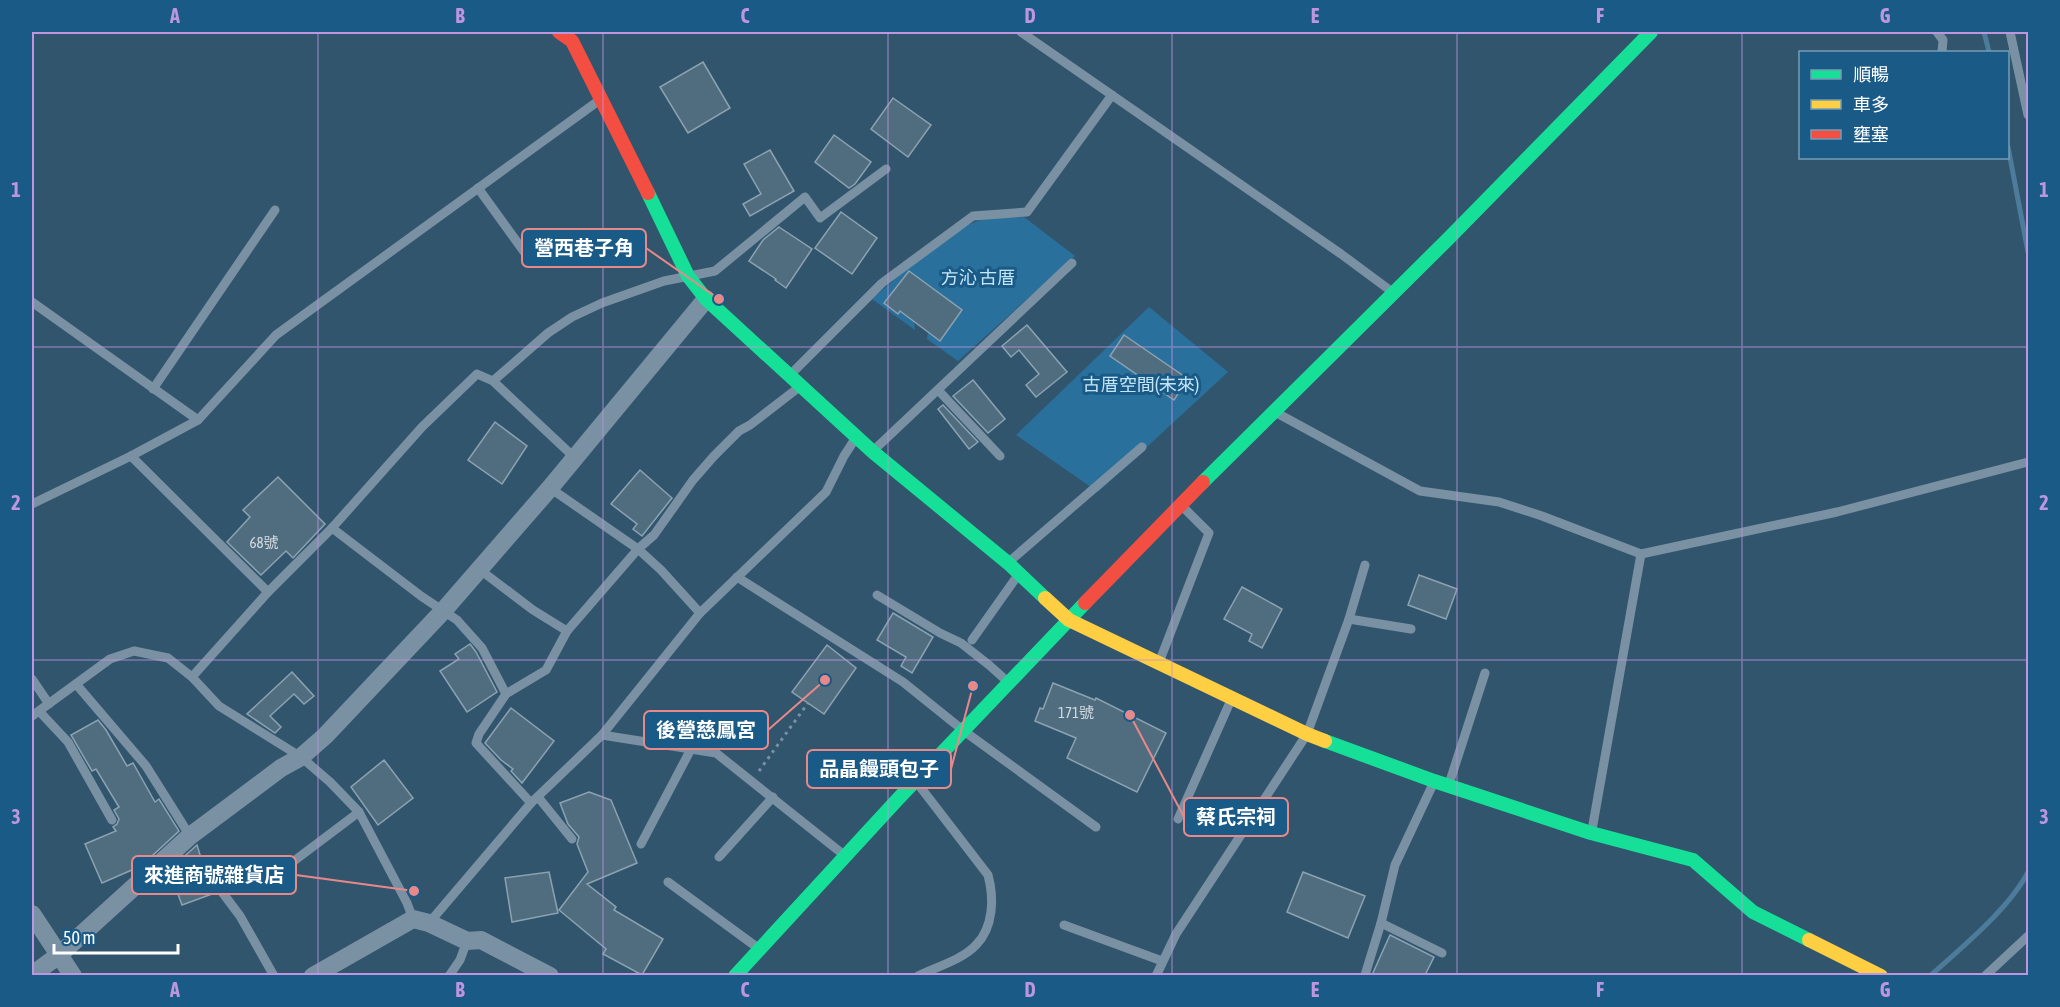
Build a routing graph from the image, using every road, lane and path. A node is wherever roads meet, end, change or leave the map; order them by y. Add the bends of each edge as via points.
1 (559, 32) edge
2 (1021, 32) edge
3 (1651, 32) edge
4 (1937, 32) edge
5 (2010, 32) edge
6 (1942, 51) edge
7 (1112, 95) junction
8 (603, 98) junction
9 (2028, 115) edge
10 (886, 169) dead end
11 (478, 188) junction
12 (275, 210) dead end
13 (525, 253) dead end
14 (1072, 263) dead end
15 (688, 276) junction
16 (1393, 293) junction
17 (706, 299) junction
18 (32, 302) edge
19 (790, 375) junction
20 (493, 381) junction
21 (800, 386) junction
22 (153, 389) junction
23 (938, 390) junction
24 (1273, 411) junction
25 (198, 420) junction
26 (856, 437) junction
27 (1142, 447) dead end
28 (873, 452) junction
29 (132, 456) junction
30 (1000, 456) dead end
31 (575, 458) junction
32 (2028, 462) edge
33 (550, 488) junction
34 (32, 504) edge
35 (1180, 504) junction
36 (332, 528) junction
37 (638, 549) junction
38 (1641, 554) junction
39 (1008, 563) junction
40 (1365, 565) dead end
41 (479, 569) junction
42 (1020, 573) junction
43 (737, 577) junction
44 (268, 592) junction
45 (877, 595) dead end
46 (444, 610) junction
47 (700, 613) junction
48 (1349, 619) junction
49 (1069, 620) junction
50 (1412, 629) dead end
51 (567, 630) junction
52 (972, 640) dead end
53 (1159, 662) junction
54 (1485, 673) dead end
55 (192, 677) junction
56 (32, 679) edge
57 (1009, 683) junction
58 (76, 684) junction
59 (506, 694) junction
60 (1232, 698) junction
61 (808, 703) dead end
62 (49, 704) junction
63 (35, 714) edge
64 (964, 731) junction
65 (1306, 734) junction
66 (602, 735) junction
67 (691, 749) junction
68 (301, 757) junction
69 (753, 781) junction
70 (916, 782) junction
71 (1434, 782) junction
72 (1448, 786) junction
73 (773, 797) junction
74 (534, 800) junction
75 (359, 812) junction
76 (1178, 819) dead end
77 (112, 820) dead end
78 (1096, 827) dead end
79 (1591, 833) junction
80 (190, 836) junction
81 (572, 839) dead end
82 (641, 844) dead end
83 (719, 856) dead end
84 (845, 856) junction
85 (274, 876) dead end
86 (668, 882) dead end
87 (222, 892) dead end
88 (32, 914) edge
89 (421, 921) junction
90 (1381, 923) junction
91 (1065, 925) dead end
92 (2028, 936) edge
93 (467, 940) junction
94 (760, 950) junction
95 (1442, 953) dead end
96 (59, 955) junction
97 (1162, 961) junction
98 (32, 975) edge
99 (73, 975) edge
100 (274, 975) edge
101 (313, 975) edge
102 (449, 975) edge
103 (550, 975) edge
104 (735, 975) edge
105 (918, 975) edge
106 (1156, 975) edge
107 (1365, 975) edge
108 (1881, 975) edge
109 (1985, 975) edge

1 - 8 street via 572,41
2 - 7 lane
3 - 16 street
4 - 6 lane via 1943,40
5 - 9 lane
7 - 16 lane
7 - 19 lane via 1027,212 974,216 882,283
8 - 11 lane
8 - 15 street
10 - 15 lane via 820,218 805,197 715,271
11 - 13 lane
11 - 25 lane via 276,335
12 - 22 lane
14 - 23 lane
15 - 17 street
15 - 20 lane via 664,281 572,317
16 - 24 street
17 - 19 street
17 - 31 street
18 - 22 lane
19 - 21 street
20 - 31 lane
20 - 36 lane via 477,374
21 - 26 street
21 - 37 lane via 739,431 714,456 654,535
22 - 25 lane
23 - 28 lane
23 - 30 lane
24 - 35 street
24 - 38 lane via 1420,490 1499,502
25 - 29 lane
26 - 28 street
26 - 43 lane via 826,492
27 - 39 lane
28 - 39 street
29 - 34 lane
29 - 44 lane
31 - 33 street
32 - 38 lane via 1837,512
33 - 37 lane
33 - 41 street
35 - 49 street
35 - 53 lane via 1209,533
36 - 44 lane
36 - 46 lane
37 - 47 lane
37 - 51 lane
38 - 79 lane
39 - 42 street
40 - 48 lane
41 - 46 street
41 - 51 lane
42 - 49 street
42 - 52 lane
43 - 47 lane
43 - 64 lane via 903,682
44 - 55 lane
45 - 57 lane via 961,643
46 - 59 lane via 482,648
46 - 68 street
47 - 66 lane
48 - 50 lane
48 - 65 lane
49 - 53 street
49 - 57 street
51 - 59 lane via 546,669
53 - 60 street
54 - 72 lane
55 - 58 lane via 168,658 134,651 111,659
55 - 68 lane via 219,706
56 - 62 lane
57 - 64 street
58 - 62 lane
58 - 80 lane via 146,766
59 - 74 lane via 476,743
60 - 65 street
60 - 76 lane
61 - 69 path
62 - 63 lane
63 - 77 lane via 68,742
64 - 70 street
64 - 78 lane
65 - 71 street
65 - 97 lane
66 - 67 lane
66 - 74 lane
67 - 69 lane via 716,753
67 - 82 lane
68 - 75 lane
68 - 80 street
69 - 73 lane
70 - 84 street
70 - 105 lane via 988,875 993,903 977,945
71 - 72 street
71 - 90 lane via 1395,865
72 - 79 street
73 - 83 lane
73 - 84 lane
74 - 81 lane
74 - 89 lane
75 - 85 lane
75 - 89 lane via 407,903
79 - 108 street via 1693,860 1753,912
80 - 96 street
84 - 94 street
86 - 94 lane
87 - 100 lane
88 - 96 street
89 - 93 street
89 - 101 street
90 - 95 lane
90 - 107 lane
91 - 97 lane
92 - 109 lane
93 - 102 lane
93 - 103 street via 481,940
94 - 104 street
96 - 98 street
96 - 99 street
97 - 106 lane

